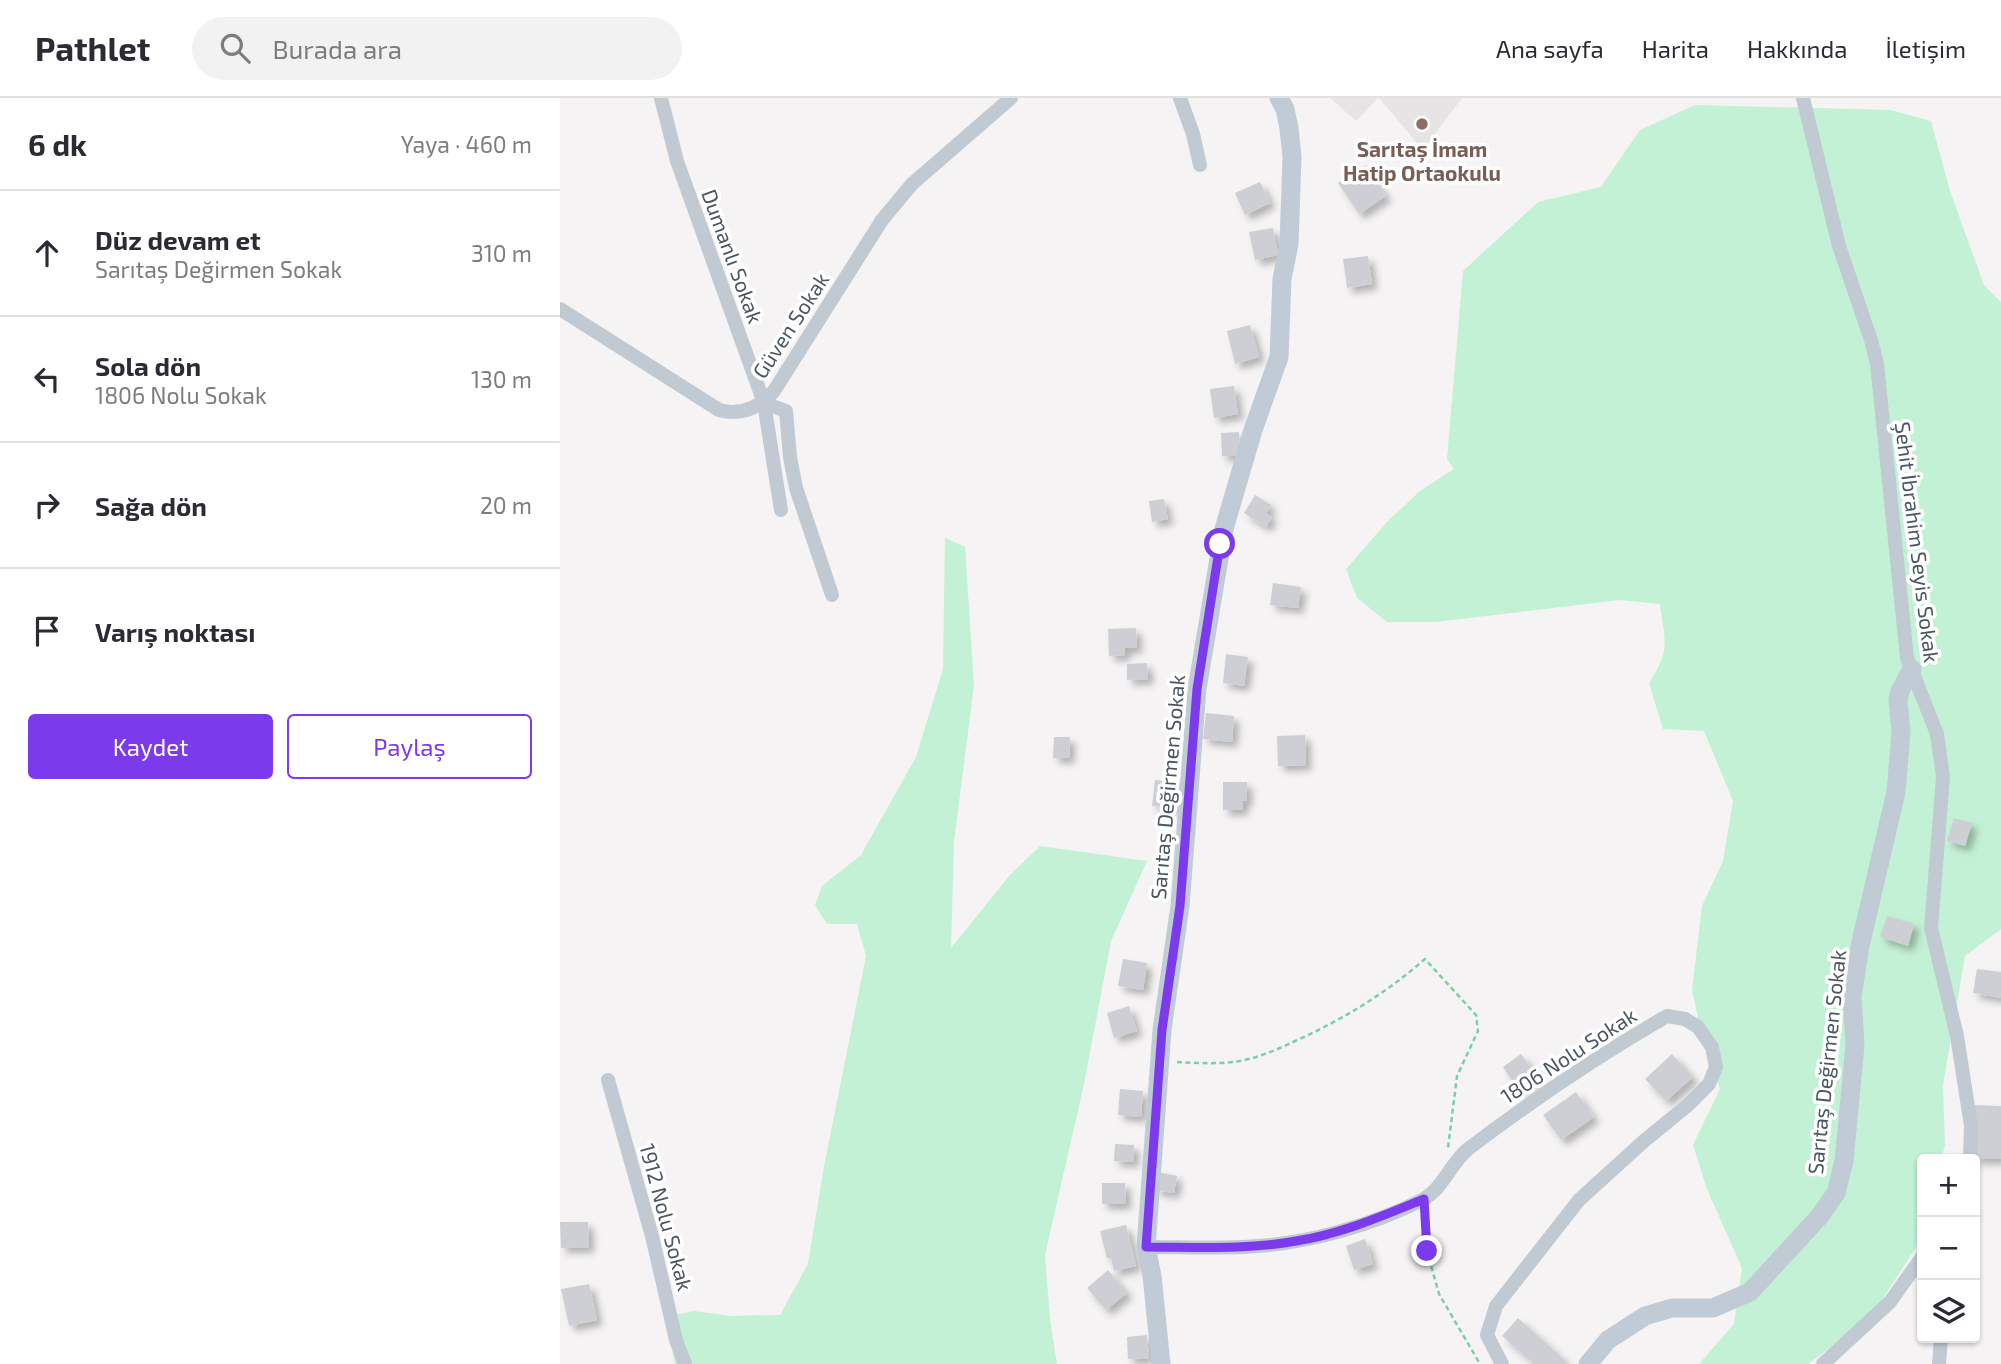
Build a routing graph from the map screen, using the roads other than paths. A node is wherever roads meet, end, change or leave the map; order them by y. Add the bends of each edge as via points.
1 (661, 98) edge
2 (1011, 98) edge
3 (1181, 98) edge
4 (1279, 98) edge
5 (1803, 98) edge
6 (1200, 165) dead end
7 (560, 309) edge
8 (764, 403) junction
9 (781, 510) dead end
10 (832, 595) dead end
11 (1912, 669) junction
12 (608, 1080) dead end
13 (1970, 1154) edge
14 (1146, 1247) junction
15 (1917, 1264) edge
16 (1941, 1343) edge
17 (685, 1364) edge
18 (1161, 1364) edge
19 (1502, 1364) edge
20 (1588, 1364) edge
21 (1823, 1364) edge
22 (1939, 1364) edge

1 - 8 street, Dumanlı Sokak via 677,161
2 - 8 street, Güven Sokak via 912,184 882,220
3 - 6 street
4 - 14 street, Sarıtaş Değirmen Sokak via 1287,118 1292,158 1279,357 1224,528 1197,689 1180,906 1162,1030
5 - 11 street, Şehit İbrahim Seyis Sokak via 1839,246 1877,364 1907,658
7 - 8 street, Güven Sokak via 719,410 733,414
8 - 9 street, Dumanlı Sokak
8 - 10 street via 786,411 796,488
11 - 13 street, Şehit İbrahim Seyis Sokak via 1942,756 1931,928 1957,1036 1971,1126
11 - 20 street, Sarıtaş Değirmen Sokak via 1898,699 1901,732 1896,792 1852,997 1855,1045 1844,1161 1836,1193 1750,1292 1713,1308 1671,1308 1645,1316 1608,1340
12 - 17 street, 1912 Nolu Sokak
14 - 18 street, Sarıtaş Değirmen Sokak
14 - 19 street, 1806 Nolu Sokak via 1257,1247 1298,1241 1361,1224 1424,1199 1463,1153 1498,1126 1625,1040 1667,1016 1685,1019 1698,1027 1712,1047 1716,1067 1709,1084 1579,1200 1496,1306 1487,1335
15 - 21 street via 1890,1302
16 - 22 street

